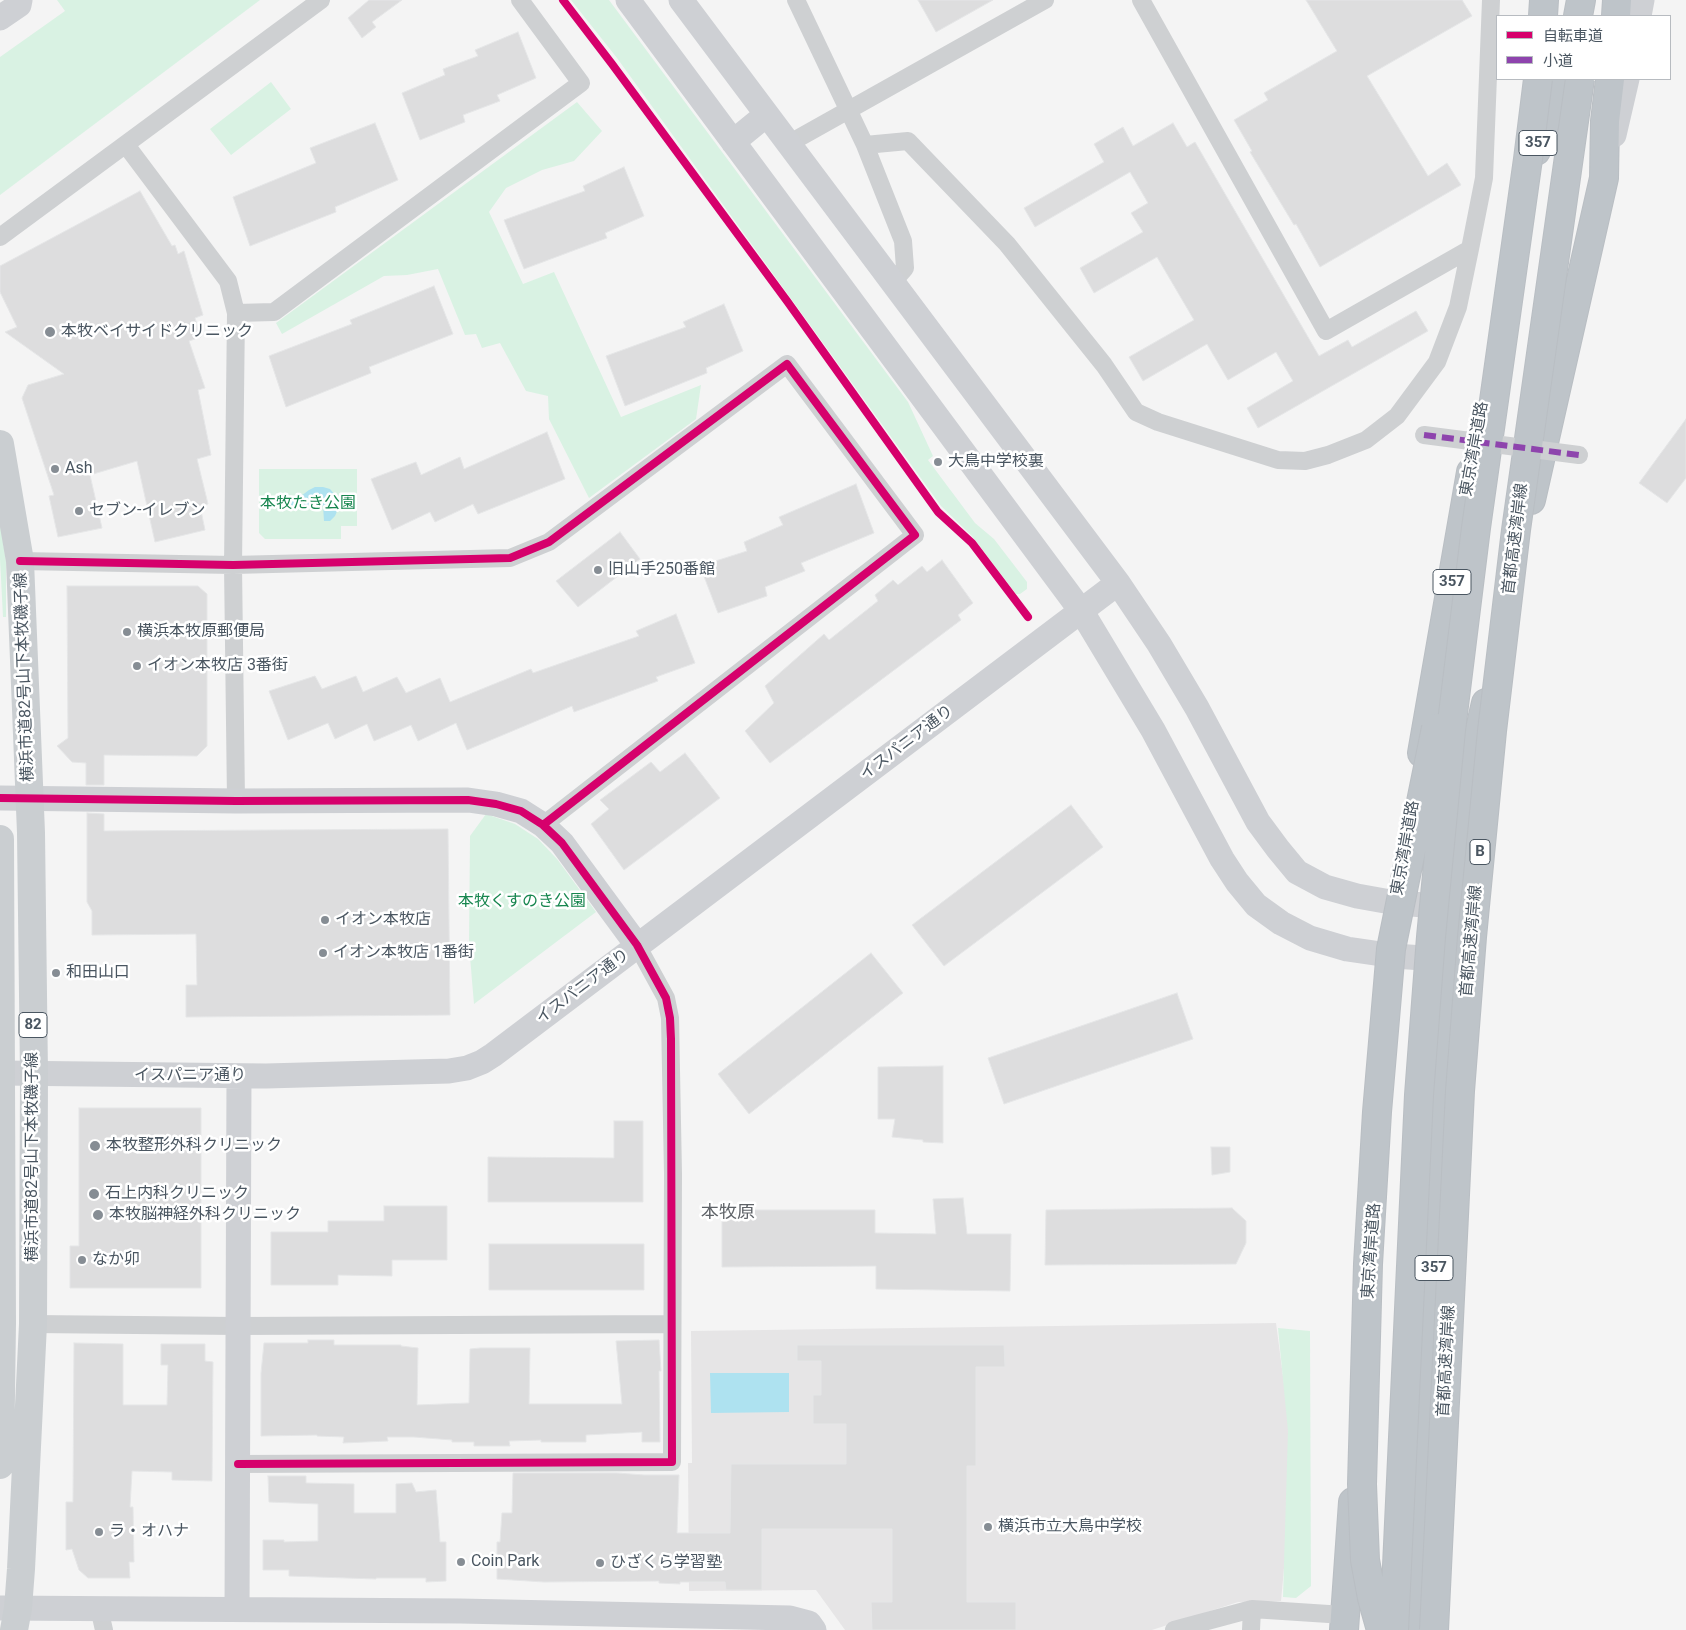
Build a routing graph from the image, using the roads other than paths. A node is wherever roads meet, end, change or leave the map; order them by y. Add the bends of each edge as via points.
1 (20, 0) edge
2 (321, 0) edge
3 (520, 0) edge
4 (628, 0) edge
5 (681, 0) edge
6 (796, 0) edge
7 (1045, 0) edge
8 (1141, 0) edge
9 (1491, 0) edge
10 (1544, 0) edge
11 (1581, 0) edge
12 (1588, 0) edge
13 (1617, 0) edge
14 (1642, 0) edge
15 (1543, 15) edge
16 (1578, 15) edge
17 (1587, 15) edge
18 (1616, 15) edge
19 (1639, 15) edge
20 (0, 18) edge
21 (1537, 80) edge
22 (1537, 80) edge
23 (1559, 80) edge
24 (1580, 80) edge
25 (1610, 80) edge
26 (1626, 80) edge
27 (849, 111) junction
28 (766, 115) junction
29 (733, 142) junction
30 (788, 144) junction
31 (126, 145) junction
32 (866, 145) junction
33 (1604, 178) junction
34 (1517, 208) junction
35 (0, 237) edge
36 (1470, 249) junction
37 (892, 283) junction
38 (236, 313) junction
39 (1424, 435) dead end
40 (0, 444) edge
41 (1579, 455) dead end
42 (1476, 528) junction
43 (20, 562) junction
44 (233, 565) junction
45 (1118, 583) junction
46 (1082, 612) junction
47 (30, 797) junction
48 (0, 798) edge
49 (236, 801) junction
50 (543, 825) junction
51 (0, 839) edge
52 (1396, 903) junction
53 (1454, 907) junction
54 (637, 946) junction
55 (1395, 956) junction
56 (1450, 960) junction
57 (1, 1074) edge
58 (34, 1075) junction
59 (239, 1076) junction
60 (1, 1323) edge
61 (33, 1324) junction
62 (672, 1324) junction
63 (238, 1326) junction
64 (238, 1464) junction
65 (0, 1465) edge
66 (236, 1609) junction
67 (1252, 1609) junction
68 (11, 1615) edge
69 (102, 1619) edge
70 (459, 1621) edge
71 (1344, 1622) edge
72 (696, 1623) edge
73 (1206, 1625) edge
74 (814, 1630) edge
75 (1174, 1630) edge
76 (1251, 1630) edge
77 (1381, 1630) edge
78 (1394, 1630) edge
79 (1418, 1630) edge
80 (1434, 1630) edge

1 - 20 street via 19,5
2 - 31 street
3 - 38 street via 581,83 274,312
4 - 29 street
5 - 28 street
6 - 27 street
7 - 27 street
8 - 36 street via 1326,331
9 - 36 street via 1484,178
10 - 15 highway
11 - 16 highway
12 - 17 highway
13 - 18 highway
14 - 19 street
21 - 34 street
22 - 42 highway, bridge
23 - 34 highway, 東京湾岸道路 / 357
24 - 80 highway, 首都高速湾岸線 / B, bridge via 1516,530 1472,937 1460,1091
25 - 33 highway, 357
26 - 33 street
27 - 30 street
27 - 32 street
28 - 29 street
28 - 30 street
29 - 46 street
30 - 37 street
31 - 35 street
31 - 38 street via 228,281
32 - 36 street via 908,141 1007,244 1104,365 1136,412 1278,460 1305,461 1328,455 1366,440 1397,416 1437,362 1458,307
32 - 37 street via 903,241 904,268
33 - 53 highway, 357 via 1465,792
34 - 52 highway, 東京湾岸道路 / 357
37 - 45 street
38 - 44 street
39 - 41 street, bridge
40 - 43 main road, 横浜市道82号山下本牧磯子線 / 82
42 - 77 highway, bridge via 1391,949 1368,1264 1362,1484 1365,1560
42 - 78 highway, bridge via 1451,730 1430,947 1419,1095
43 - 44 street
43 - 47 main road, 横浜市道82号山下本牧磯子線 / 82
44 - 49 street
44 - 50 street via 510,558 548,542 787,364 915,535
45 - 46 street, イスパニア通り
45 - 52 street via 1159,644 1258,822 1297,872 1325,887
46 - 54 street, イスパニア通り
46 - 55 street via 1152,730 1222,859 1256,905 1280,923 1310,938 1347,949
47 - 48 street
47 - 49 street
47 - 58 main road, 横浜市道82号山下本牧磯子線 / 82
49 - 50 street via 468,800 521,811
50 - 54 street via 562,843
51 - 57 main road, 横浜市道82号山下本牧磯子線 / 82
52 - 53 street
52 - 55 highway, 東京湾岸道路 / 357
53 - 56 highway, 357
54 - 59 street, イスパニア通り via 493,1055 467,1068
54 - 62 street via 666,998 670,1018
55 - 56 street
55 - 71 highway, 東京湾岸道路 / 357
56 - 79 highway, 357
57 - 58 street, イスパニア通り
57 - 60 main road, 横浜市道82号山下本牧磯子線 / 82
58 - 59 street, イスパニア通り
58 - 61 main road, 横浜市道82号山下本牧磯子線 / 82
59 - 63 street
60 - 65 main road, 横浜市道82号山下本牧磯子線 / 82
61 - 63 street
61 - 68 main road, 横浜市道82号山下本牧磯子線 / 82
62 - 63 street
62 - 64 street via 672,1462
63 - 64 street
64 - 66 street
66 - 69 street
66 - 70 street
67 - 71 street
67 - 73 street
67 - 76 street
68 - 69 street
70 - 72 street
72 - 74 street via 790,1618 809,1623
73 - 75 street

